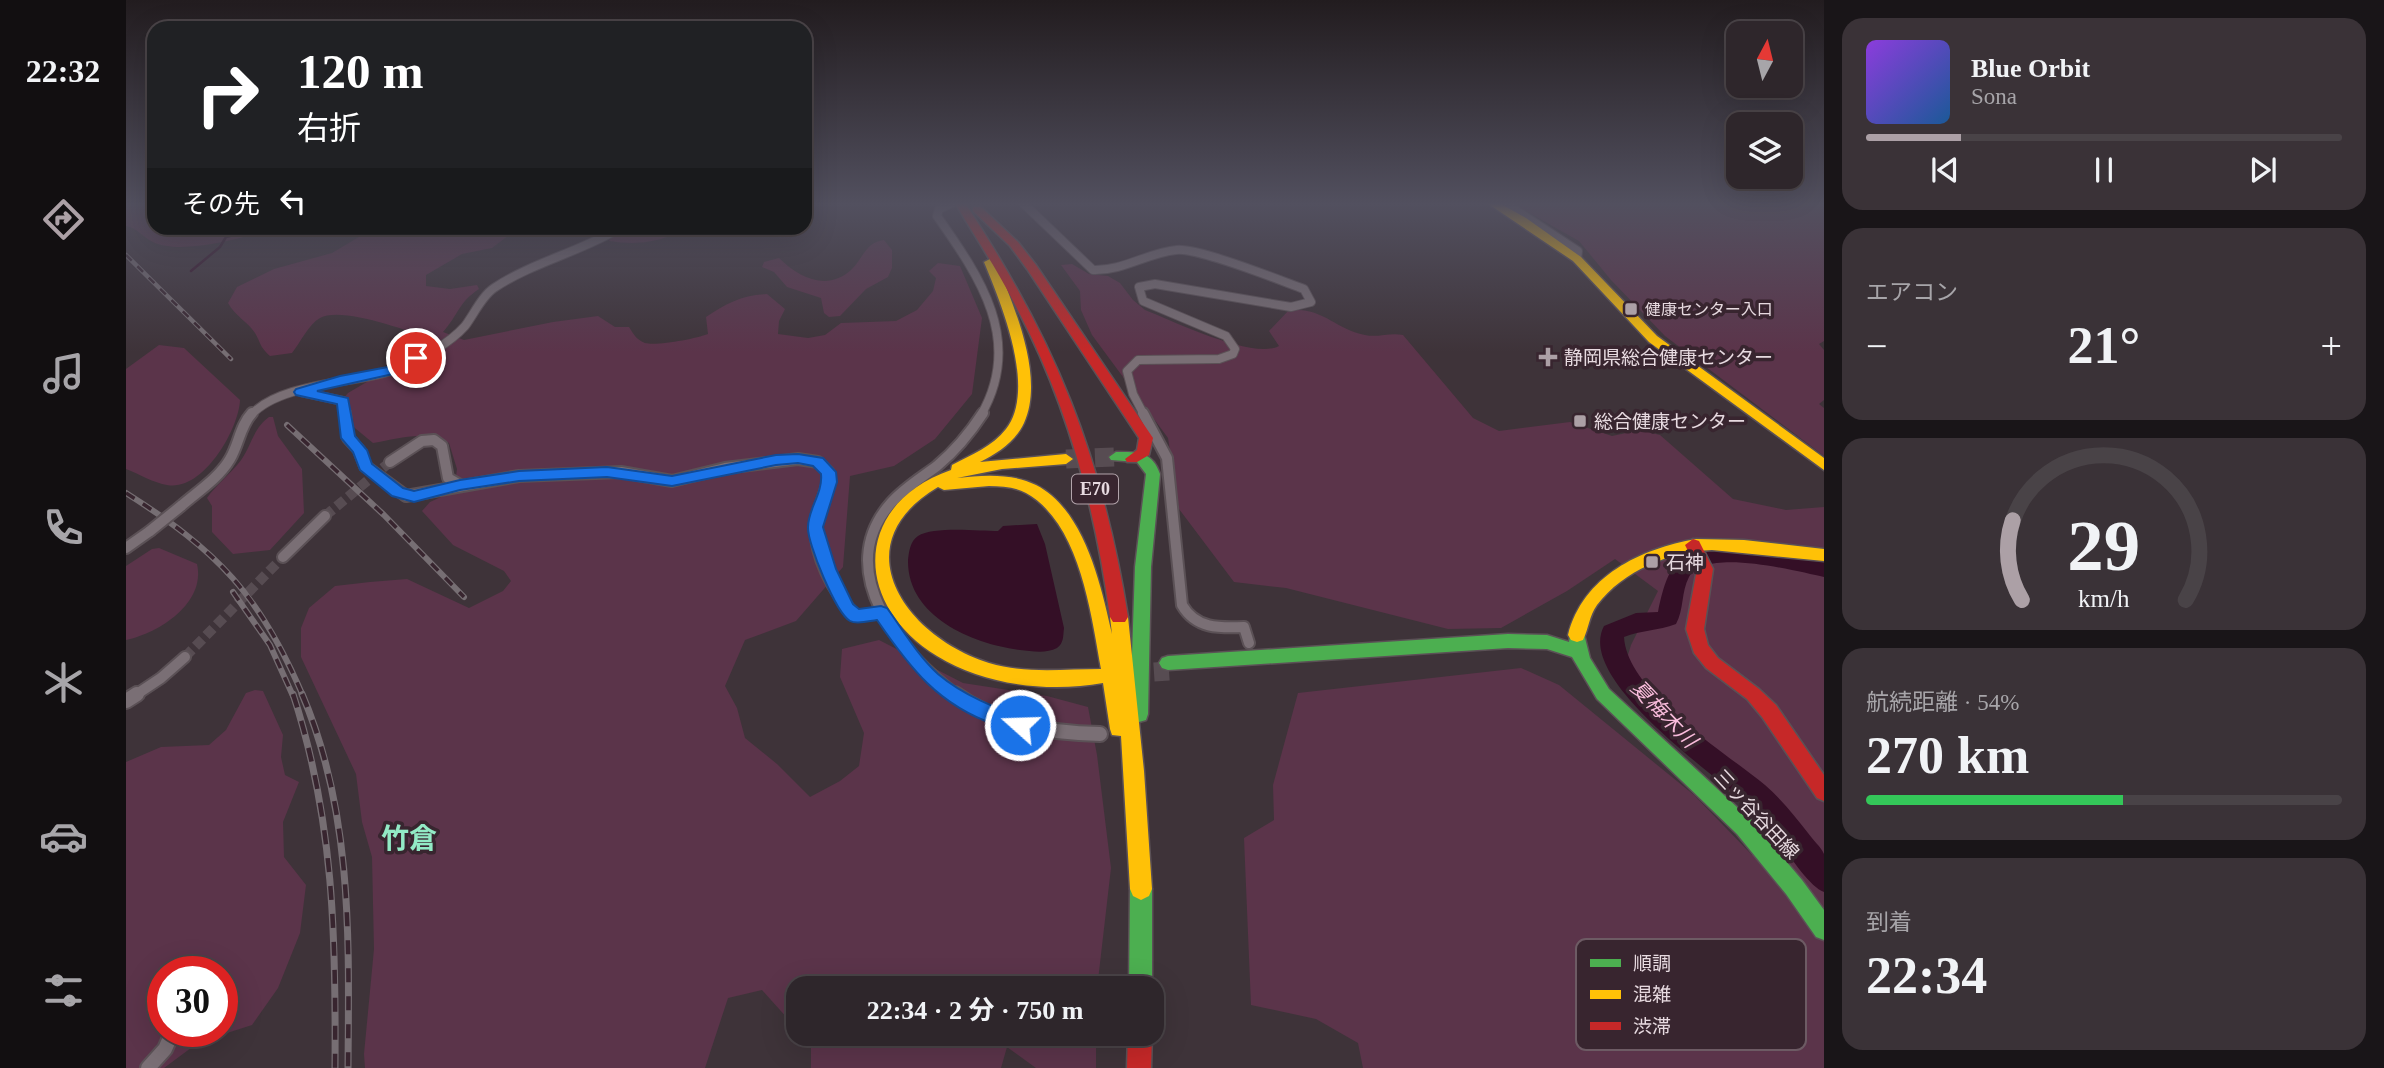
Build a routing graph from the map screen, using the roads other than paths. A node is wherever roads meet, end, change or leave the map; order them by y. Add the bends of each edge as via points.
1 (569, 253) edge
2 (963, 253) edge
3 (984, 253) edge
4 (995, 253) edge
5 (1020, 253) edge
6 (1075, 253) edge
7 (1163, 253) edge
8 (1197, 253) edge
9 (1569, 253) edge
10 (1578, 253) edge
11 (1577, 259) junction
12 (300, 392) junction
13 (1141, 457) junction
14 (1116, 459) tunnel mouth
15 (390, 462) tunnel mouth
16 (1067, 462) tunnel mouth
17 (1824, 465) edge
18 (460, 485) junction
19 (936, 485) junction
20 (325, 516) tunnel mouth
21 (1694, 547) junction
22 (126, 548) edge
23 (1824, 555) edge
24 (283, 557) tunnel mouth
25 (881, 613) junction
26 (1249, 643) dead end
27 (1576, 651) junction
28 (185, 657) tunnel mouth
29 (1168, 667) tunnel mouth
30 (1099, 671) dead end
31 (126, 701) edge
32 (1100, 734) dead end
33 (1824, 792) edge
34 (1138, 803) junction
35 (1142, 925) junction
36 (1824, 929) edge
37 (1141, 976) edge
38 (1140, 1046) edge
39 (166, 1047) edge
40 (148, 1068) edge
41 (1139, 1068) edge

1 - 12 street via 492,289 463,328 397,369
2 - 25 street via 996,325 997,378 968,434 903,490 877,524 868,571
3 - 19 main road via 1007,304 1018,349 1023,408 1007,437
4 - 34 main road, E70 via 1059,376 1095,488 1120,626
5 - 13 main road via 1146,438
6 - 7 street via 1093,270 1114,270
8 - 26 street via 1304,289 1311,298 1311,303 1291,307 1155,284 1138,291 1143,301 1226,336 1235,349 1219,359 1138,360 1127,377 1165,449 1186,614 1203,626 1244,626
9 - 11 main road
10 - 11 street
11 - 17 main road via 1646,333
12 - 18 street via 343,401 348,438 365,466 398,492 414,496
12 - 22 street, bridge via 271,399 253,410 230,460 211,481
13 - 14 main road
13 - 34 main road via 1153,474 1143,567
15 - 18 street via 422,441 434,440 442,446 448,478
16 - 19 main road via 979,468
18 - 25 street via 519,476 607,472 672,481 776,460 818,462 829,472 830,482 816,527 839,594 856,616
19 - 30 main road via 900,508 889,524 881,556 884,586 904,621 942,652 986,670 1046,678
19 - 35 main road via 989,480 1026,486 1056,505 1077,540 1101,624
20 - 24 street
21 - 23 main road
21 - 27 main road via 1632,566 1602,584 1578,620
21 - 33 main road via 1706,567 1695,632 1700,649 1760,699
25 - 32 street via 915,661 960,699 1020,725
27 - 29 main road
27 - 36 main road, 三ッ谷谷田線 via 1593,681 1630,723 1764,849
28 - 31 street
34 - 35 main road, E70
35 - 37 main road, E70
38 - 41 main road
39 - 40 street

